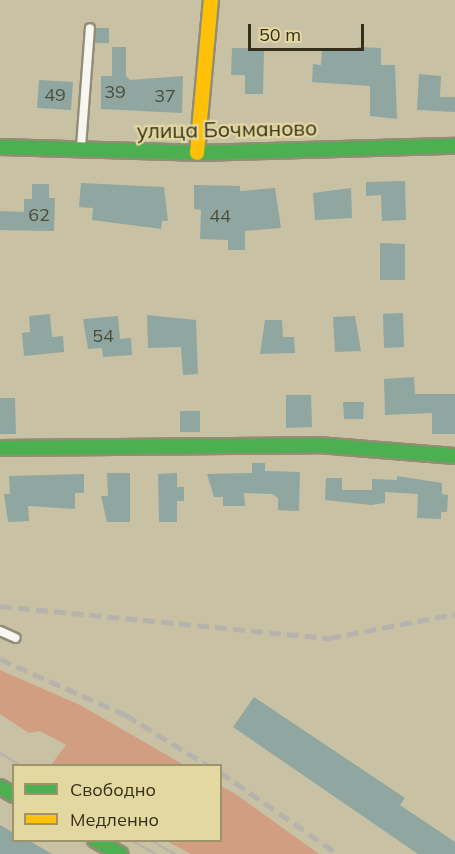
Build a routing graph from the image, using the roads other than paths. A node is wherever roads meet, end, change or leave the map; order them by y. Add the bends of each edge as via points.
1 (211, 0) edge
2 (90, 28) dead end
3 (455, 146) edge
4 (0, 147) edge
5 (81, 150) junction
6 (197, 153) junction
7 (0, 448) edge
8 (455, 456) edge
9 (0, 631) edge
10 (16, 638) dead end
11 (99, 842) edge
12 (120, 854) edge

1 - 6 street
2 - 5 lane
3 - 6 street, улица Бочманово
4 - 5 street, улица Бочманово
5 - 6 street, улица Бочманово
7 - 8 street via 318,445
9 - 10 lane
11 - 12 street

